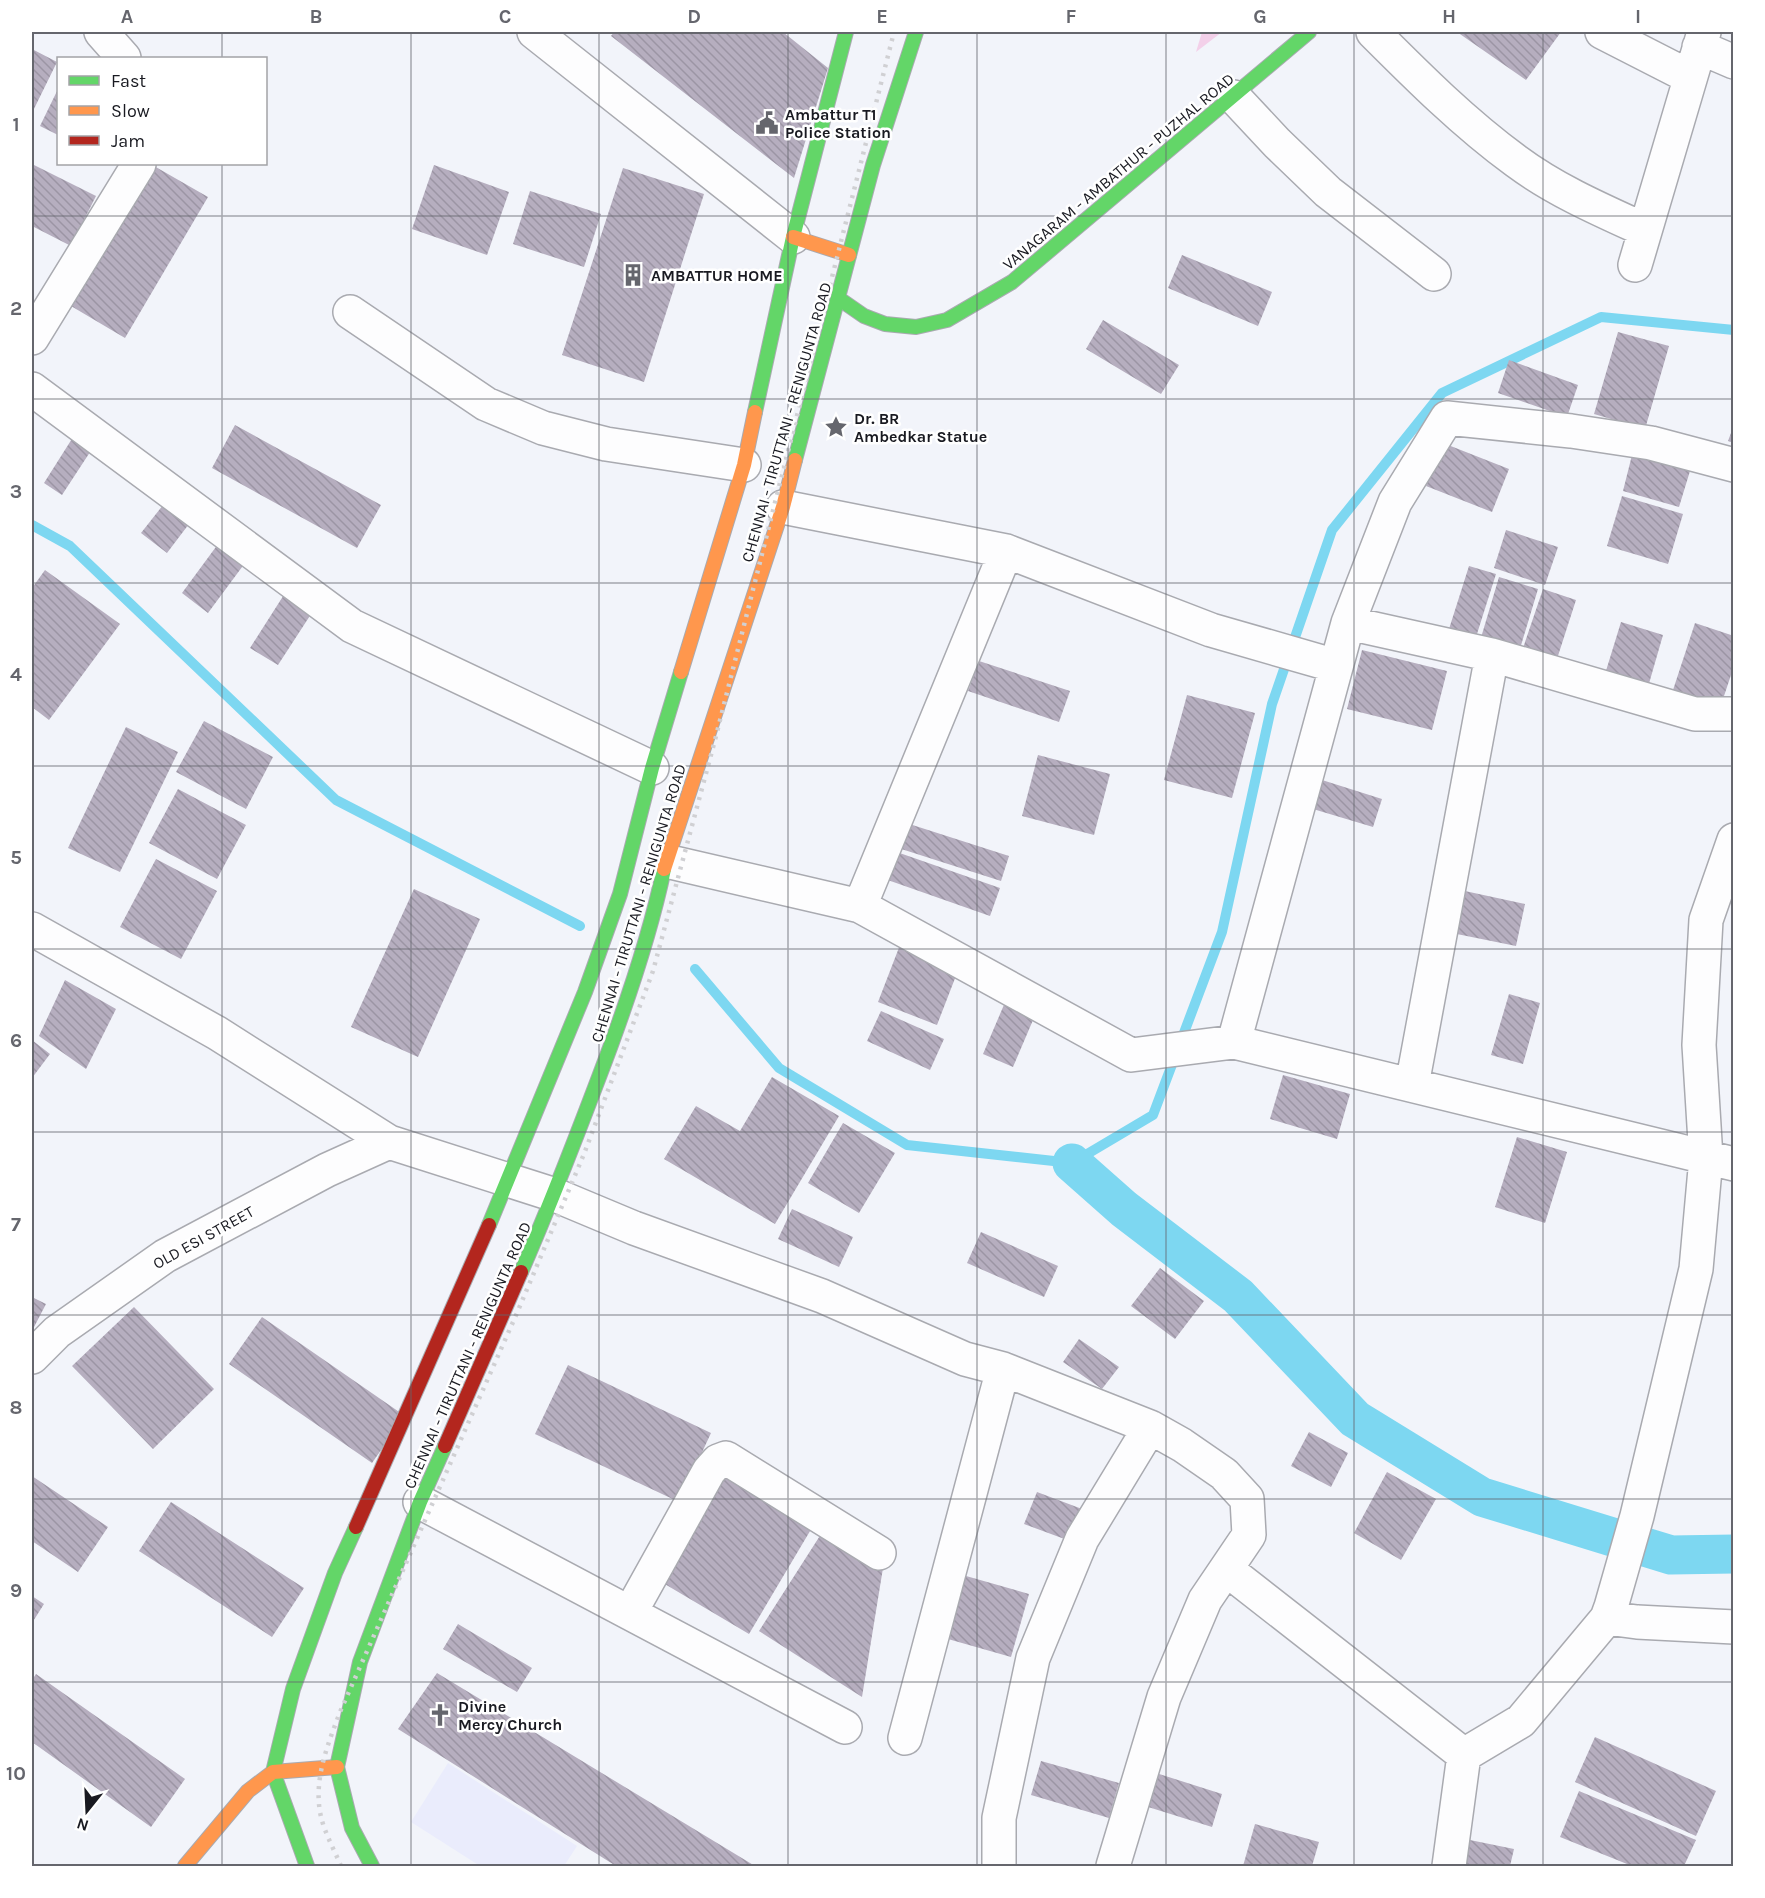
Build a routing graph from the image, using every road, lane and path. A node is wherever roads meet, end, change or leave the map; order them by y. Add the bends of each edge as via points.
1 (101, 32) edge
2 (534, 32) edge
3 (846, 32) edge
4 (916, 32) edge
5 (1309, 32) edge
6 (1373, 32) edge
7 (1602, 32) edge
8 (1698, 52) edge
9 (123, 57) edge
10 (1734, 62) edge
11 (1234, 97) junction
12 (138, 165) edge
13 (1645, 230) junction
14 (793, 237) junction
15 (849, 255) junction
16 (1635, 266) dead end
17 (1434, 274) dead end
18 (838, 298) junction
19 (350, 312) dead end
20 (32, 338) edge
21 (32, 389) edge
22 (744, 465) junction
23 (1734, 465) edge
24 (783, 507) junction
25 (1006, 551) junction
26 (1348, 623) junction
27 (1492, 655) junction
28 (1336, 666) junction
29 (1734, 714) edge
30 (652, 768) junction
31 (1734, 840) edge
32 (666, 861) junction
33 (860, 906) junction
34 (32, 929) edge
35 (1234, 1042) junction
36 (1412, 1085) junction
37 (389, 1142) junction
38 (1720, 1161) edge
39 (508, 1180) junction
40 (555, 1195) junction
41 (32, 1357) edge
42 (1003, 1369) junction
43 (1150, 1427) junction
44 (420, 1502) junction
45 (879, 1553) dead end
46 (1226, 1569) junction
47 (1609, 1612) junction
48 (630, 1613) junction
49 (1734, 1627) edge
50 (845, 1727) dead end
51 (905, 1738) dead end
52 (1464, 1755) junction
53 (337, 1767) junction
54 (273, 1772) junction
55 (185, 1866) edge
56 (307, 1866) edge
57 (372, 1866) edge
58 (999, 1866) edge
59 (1113, 1866) edge
60 (1449, 1866) edge

1 - 9 street
2 - 14 street
3 - 14 main road, CHENNAI - TIRUTTANI - RENIGUNTA ROAD
4 - 15 main road, CHENNAI - TIRUTTANI - RENIGUNTA ROAD
5 - 11 main road, VANAGARAM - AMBATHUR - PUZHAL ROAD
6 - 13 street via 1438,96 1516,162 1576,199
7 - 8 street
8 - 10 street
8 - 13 street
11 - 17 street via 1328,192
11 - 18 main road, VANAGARAM - AMBATHUR - PUZHAL ROAD via 1012,282 947,320 916,327 885,324 864,316
12 - 20 street
13 - 16 street
14 - 15 main road
14 - 22 main road, CHENNAI - TIRUTTANI - RENIGUNTA ROAD
15 - 18 main road, CHENNAI - TIRUTTANI - RENIGUNTA ROAD
18 - 24 main road, CHENNAI - TIRUTTANI - RENIGUNTA ROAD
19 - 22 street via 486,404 543,428 606,444
21 - 30 street via 352,626
22 - 30 main road, CHENNAI - TIRUTTANI - RENIGUNTA ROAD
23 - 26 street via 1651,443 1448,418 1395,501
24 - 25 street
24 - 32 main road, CHENNAI - TIRUTTANI - RENIGUNTA ROAD
25 - 28 street via 1211,630
25 - 33 street
26 - 27 street
26 - 28 street
27 - 29 street via 1695,714
27 - 36 street
28 - 35 street
30 - 39 main road, CHENNAI - TIRUTTANI - RENIGUNTA ROAD via 620,894 585,992
31 - 38 street via 1706,920 1699,1045
32 - 33 street
32 - 40 main road, CHENNAI - TIRUTTANI - RENIGUNTA ROAD via 630,994
33 - 35 street via 1131,1055
34 - 37 street via 217,1033
35 - 36 street
36 - 38 street
37 - 39 street
37 - 41 street, OLD ESI STREET via 327,1170 165,1256 57,1332
38 - 47 street via 1636,1516
39 - 40 street
39 - 54 main road, CHENNAI - TIRUTTANI - RENIGUNTA ROAD via 335,1572 293,1689
40 - 42 street via 822,1296 965,1359
40 - 44 main road, CHENNAI - TIRUTTANI - RENIGUNTA ROAD
42 - 43 street
42 - 51 street
43 - 46 street via 1224,1474 1247,1499 1249,1535
43 - 58 street via 1082,1539 1033,1658 999,1818
44 - 48 street
44 - 53 main road, CHENNAI - TIRUTTANI - RENIGUNTA ROAD via 360,1662
45 - 48 street via 726,1458 709,1471
46 - 52 street
46 - 59 street via 1205,1600 1164,1697
47 - 49 street via 1637,1622
47 - 52 street via 1521,1721
48 - 50 street
52 - 60 street
53 - 54 main road
53 - 57 main road, CHENNAI - TIRUTTANI - RENIGUNTA ROAD via 352,1828
54 - 55 main road via 248,1791
54 - 56 main road

